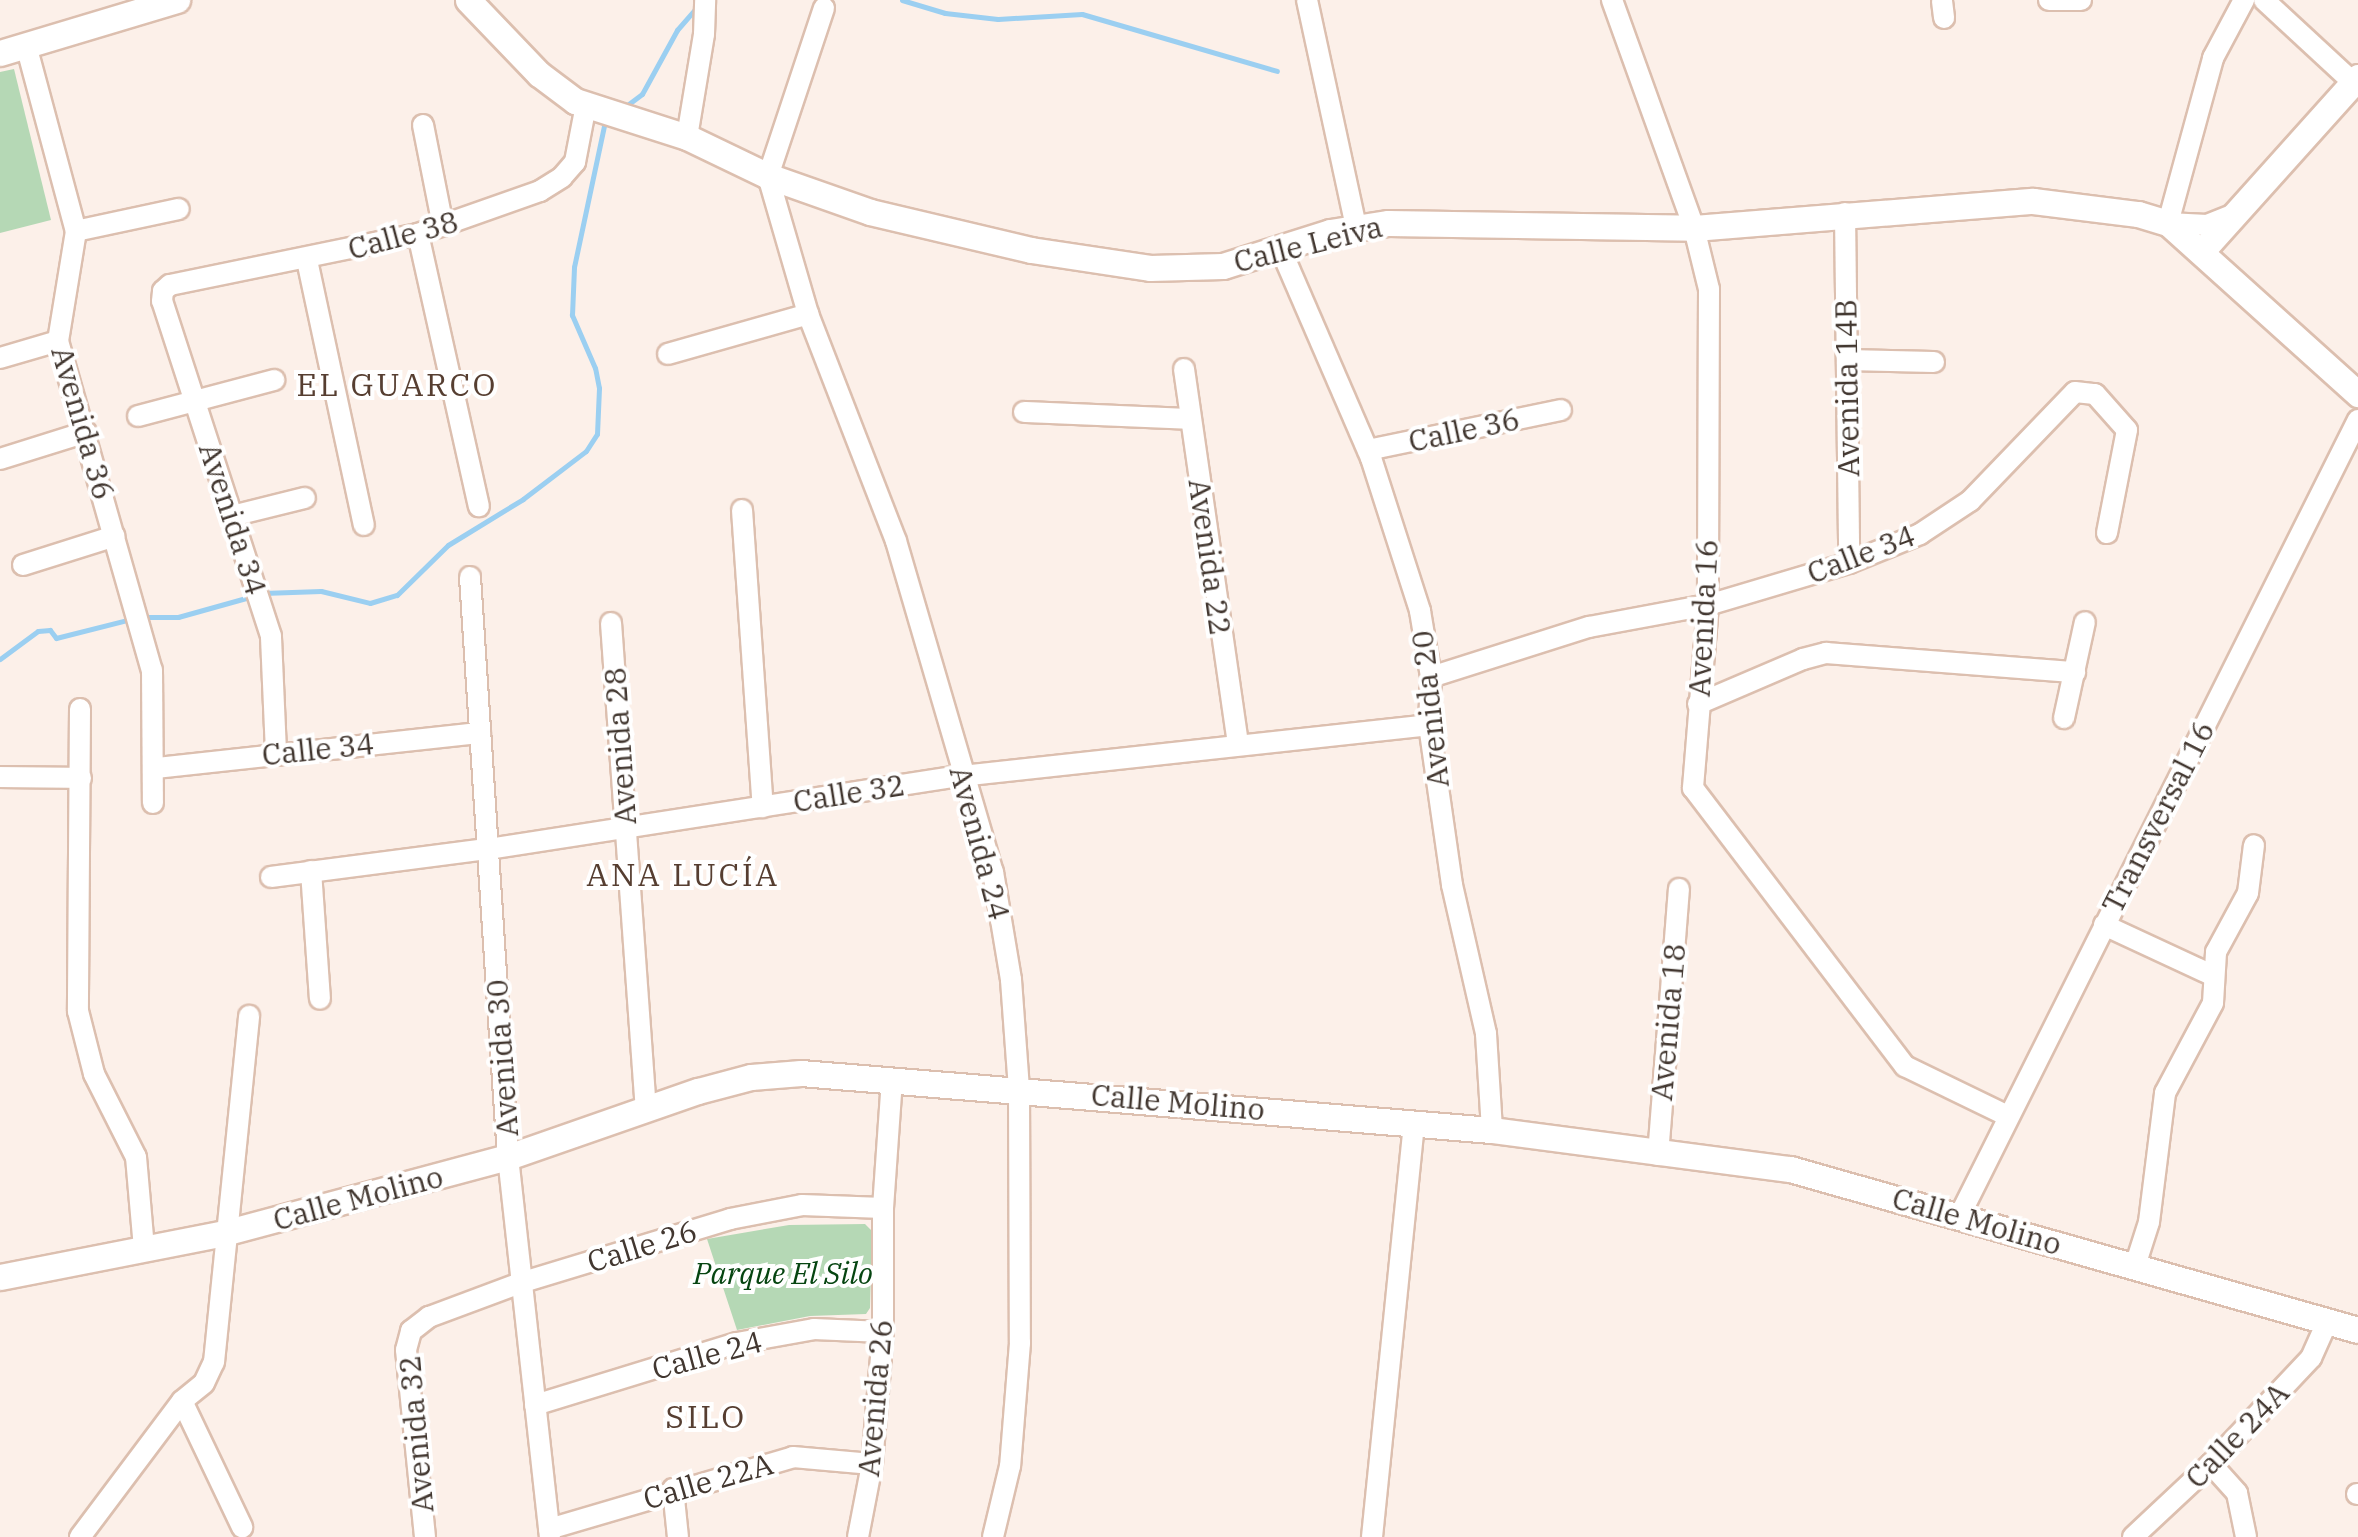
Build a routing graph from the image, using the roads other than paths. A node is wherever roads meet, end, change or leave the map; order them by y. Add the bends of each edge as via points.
1 (177, 0) edge
2 (468, 0) edge
3 (704, 0) edge
4 (1307, 0) edge
5 (1612, 0) edge
6 (2049, 0) edge
7 (2081, 0) edge
8 (2244, 0) edge
9 (2264, 0) edge
10 (824, 8) dead end
11 (117, 9) edge
12 (26, 45) junction
13 (0, 53) edge
14 (2356, 82) edge
15 (586, 105) junction
16 (423, 125) dead end
17 (687, 137) junction
18 (768, 176) junction
19 (178, 209) dead end
20 (1845, 214) junction
21 (2234, 214) junction
22 (2168, 224) junction
23 (442, 226) junction
24 (1356, 227) junction
25 (1694, 228) junction
26 (76, 232) junction
27 (418, 234) junction
28 (1281, 250) junction
29 (2201, 252) junction
30 (307, 260) junction
31 (163, 291) joint
32 (808, 314) junction
33 (58, 341) junction
34 (668, 354) dead end
35 (0, 358) edge
36 (1847, 360) junction
37 (1934, 362) dead end
38 (1184, 368) dead end
39 (274, 380) dead end
40 (2358, 394) edge
41 (195, 400) junction
42 (1560, 410) dead end
43 (1024, 412) dead end
44 (138, 416) dead end
45 (1190, 419) junction
46 (2358, 420) edge
47 (86, 432) junction
48 (1368, 450) junction
49 (0, 459) edge
50 (305, 498) dead end
51 (479, 506) dead end
52 (742, 510) dead end
53 (232, 516) junction
54 (364, 525) dead end
55 (2107, 533) dead end
56 (115, 536) junction
57 (1850, 563) junction
58 (23, 566) dead end
59 (470, 578) dead end
60 (1708, 606) junction
61 (2085, 622) dead end
62 (611, 623) dead end
63 (2074, 672) junction
64 (1431, 678) junction
65 (1698, 704) junction
66 (80, 709) dead end
67 (2064, 718) dead end
68 (1429, 724) junction
69 (480, 733) junction
70 (1238, 745) junction
71 (276, 752) junction
72 (156, 768) junction
73 (962, 776) junction
74 (0, 777) edge
75 (80, 778) junction
76 (153, 804) dead end
77 (763, 806) junction
78 (626, 828) junction
79 (2254, 845) dead end
80 (488, 848) junction
81 (311, 871) junction
82 (271, 876) dead end
83 (1679, 889) dead end
84 (2104, 925) junction
85 (2214, 976) junction
86 (320, 999) dead end
87 (249, 1016) dead end
88 (892, 1079) junction
89 (1019, 1090) junction
90 (646, 1109) junction
91 (2008, 1116) junction
92 (1414, 1123) junction
93 (1492, 1130) junction
94 (1658, 1155) junction
95 (508, 1157) junction
96 (883, 1208) junction
97 (1960, 1215) junction
98 (224, 1233) junction
99 (144, 1249) junction
100 (2135, 1266) junction
101 (0, 1277) edge
102 (520, 1284) junction
103 (2327, 1322) junction
104 (2358, 1330) edge
105 (410, 1331) joint
106 (883, 1332) junction
107 (182, 1402) junction
108 (534, 1405) junction
109 (872, 1464) junction
110 (2211, 1464) junction
111 (673, 1489) junction
112 (242, 1527) dead end
113 (550, 1533) edge
114 (80, 1537) edge
115 (425, 1537) edge
116 (678, 1537) edge
117 (858, 1537) edge
118 (993, 1537) edge
119 (1372, 1537) edge
120 (2133, 1537) edge
121 (2246, 1537) edge

1 - 11 main road
2 - 15 main road, Calle Leiva via 539,74
3 - 17 street
4 - 24 street
5 - 25 street, Avenida 16
6 - 7 street
8 - 22 street via 2213,58
9 - 14 street
10 - 18 street
11 - 12 main road
12 - 13 main road
12 - 26 street, Avenida 36
14 - 21 main road
15 - 17 main road, Calle Leiva
15 - 23 street, Calle 38 via 575,162 562,178
16 - 23 street
17 - 18 main road, Calle Leiva
18 - 28 main road, Calle Leiva via 870,212 1032,250 1150,268 1202,269
18 - 32 street, Avenida 24
19 - 26 street
20 - 22 main road, Calle Leiva via 2047,201
20 - 25 main road, Calle Leiva
20 - 36 street, Avenida 14B
21 - 22 street via 2207,225
21 - 29 main road
22 - 29 main road, Calle Leiva
23 - 27 street, Calle 38
24 - 25 main road, Calle Leiva via 1388,222
24 - 28 main road, Calle Leiva
25 - 60 street, Avenida 16 via 1709,289
26 - 33 street, Avenida 36
27 - 30 street, Calle 38
27 - 51 street
28 - 48 street, Avenida 20
29 - 40 main road, Calle Leiva
30 - 31 street, Calle 38
30 - 54 street
31 - 41 street, Avenida 34
32 - 34 street
32 - 73 street, Avenida 24 via 896,541
33 - 35 street
33 - 47 street, Avenida 36
36 - 37 street
36 - 57 street, Avenida 14B
38 - 45 street, Avenida 22
39 - 41 street
41 - 44 street
41 - 53 street, Avenida 34
42 - 48 street, Calle 36
43 - 45 street
45 - 70 street, Avenida 22
46 - 84 street, Transversal 16
47 - 49 street
47 - 56 street, Avenida 36
48 - 64 street, Avenida 20 via 1420,611
50 - 53 street
52 - 77 street
53 - 71 street, Avenida 34 via 271,636
55 - 57 street, Calle 34 via 2128,430 2086,390 2075,392 1970,501 1920,534
56 - 58 street
56 - 72 street, Avenida 36 via 152,670
57 - 60 street, Calle 34
59 - 69 street, Avenida 30
60 - 64 street, Calle 34 via 1589,627
60 - 65 street, Avenida 16
61 - 63 street
62 - 78 street, Avenida 28
63 - 65 street via 1826,654
63 - 67 street
64 - 68 street, Avenida 20
65 - 91 street, Avenida 16 via 1691,773 1702,802 1905,1066
66 - 75 street
68 - 70 street, Calle 32
68 - 93 street, Avenida 20 via 1452,885 1486,1034
69 - 71 street, Calle 34
69 - 80 street, Avenida 30
70 - 73 street, Calle 32
71 - 72 street, Calle 34
72 - 76 street, Avenida 36
73 - 77 street, Calle 32
73 - 89 street, Avenida 24 via 1004,926
74 - 75 street
75 - 99 street via 78,1011 94,1074 136,1157
77 - 78 street, Calle 32
78 - 80 street, Calle 32
78 - 90 street, Avenida 28
79 - 85 street via 2248,893 2216,952
80 - 81 street, Calle 32
80 - 95 street, Avenida 30
81 - 82 street, Calle 32
81 - 86 street
83 - 94 street, Avenida 18
84 - 85 street
84 - 91 street, Transversal 16
85 - 100 street via 2202,1031 2165,1093 2150,1222
87 - 98 street
88 - 89 main road, Calle Molino
88 - 90 main road, Calle Molino via 751,1077
88 - 96 street, Avenida 26
89 - 92 main road, Calle Molino
89 - 118 street, Avenida 24 via 1020,1343 1010,1466
90 - 95 main road, Calle Molino
91 - 97 street, Transversal 16
92 - 93 main road, Calle Molino
92 - 119 street
93 - 94 main road, Calle Molino
94 - 97 main road, Calle Molino via 1790,1170
95 - 98 main road, Calle Molino
95 - 102 street, Avenida 30
96 - 102 street, Calle 26 via 802,1205 730,1219
96 - 106 street, Avenida 26
97 - 100 main road, Calle Molino
98 - 99 main road, Calle Molino
98 - 107 street via 220,1334 204,1383
99 - 101 main road, Calle Molino
100 - 103 main road, Calle Molino
102 - 105 street, Calle 26
102 - 108 street, Avenida 30
103 - 104 main road, Calle Molino
103 - 110 street, Calle 24A via 2311,1358
105 - 115 street, Avenida 32 via 406,1350
106 - 108 street, Calle 24 via 814,1329 737,1343
106 - 109 street, Avenida 26
107 - 112 street
107 - 114 street
108 - 113 street, Avenida 30
109 - 111 street, Calle 22A via 793,1458
109 - 117 street, Avenida 26
110 - 120 street, Calle 24A
110 - 121 street via 2237,1494
111 - 113 street, Calle 22A
111 - 116 street

